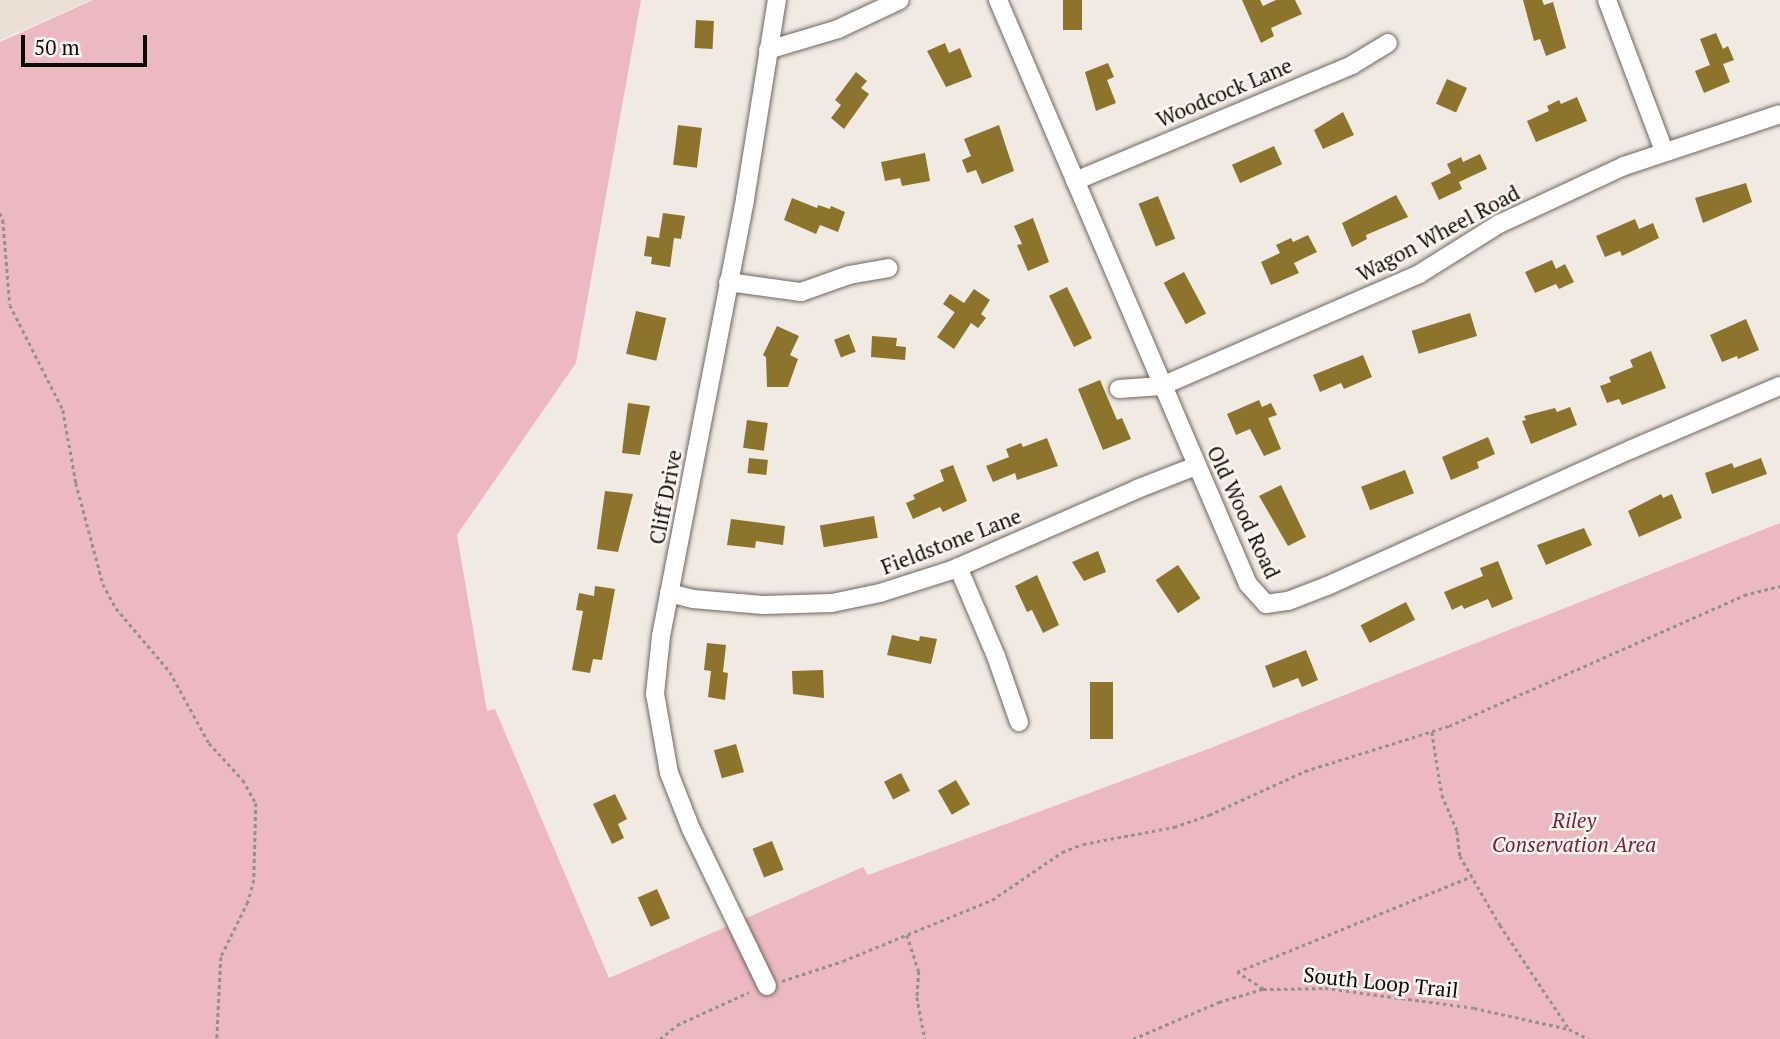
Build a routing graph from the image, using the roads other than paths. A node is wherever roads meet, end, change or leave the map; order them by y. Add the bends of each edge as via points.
1 (777, 0) edge
2 (900, 0) edge
3 (998, 0) edge
4 (1606, 0) edge
5 (1388, 43) dead end
6 (768, 50) junction
7 (1780, 114) edge
8 (1664, 151) junction
9 (1075, 181) junction
10 (888, 268) dead end
11 (729, 282) junction
12 (1780, 386) edge
13 (1162, 387) junction
14 (1119, 390) dead end
15 (1196, 466) junction
16 (958, 567) junction
17 (669, 593) junction
18 (1019, 722) dead end
19 (767, 986) road end

1 - 6 street, Cliff Drive
2 - 6 street via 838,29
3 - 9 street, Old Wood Road
4 - 8 street
5 - 9 street, Woodcock Lane via 1352,65
6 - 11 street, Cliff Drive
7 - 8 street, Wagon Wheel Road
8 - 13 street, Wagon Wheel Road via 1499,224 1407,279
9 - 13 street, Old Wood Road
10 - 11 street via 849,275 801,292
11 - 17 street, Cliff Drive
12 - 15 street, Old Wood Road via 1288,601 1266,604 1248,584
13 - 14 street, Wagon Wheel Road
13 - 15 street, Old Wood Road
15 - 16 street, Fieldstone Lane
16 - 17 street, Fieldstone Lane via 880,593 832,603 763,605
16 - 18 street
17 - 19 street, Cliff Drive via 655,694 669,773

